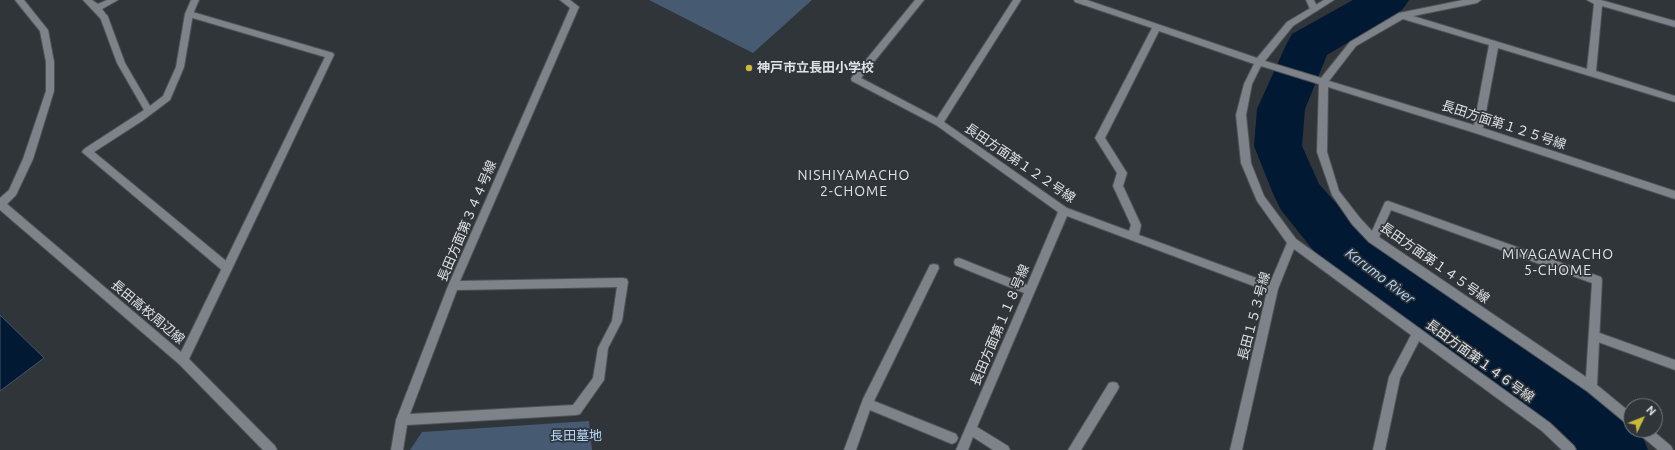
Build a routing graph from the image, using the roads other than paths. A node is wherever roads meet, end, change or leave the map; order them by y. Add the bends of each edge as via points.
1 (19, 0) edge
2 (87, 0) edge
3 (114, 0) edge
4 (195, 0) edge
5 (564, 0) edge
6 (920, 0) edge
7 (1017, 0) edge
8 (1078, 0) edge
9 (1310, 0) edge
10 (1330, 0) edge
11 (1477, 0) edge
12 (1594, 1) edge
13 (1100, 3) edge
14 (97, 8) junction
15 (1314, 9) junction
16 (189, 14) junction
17 (1402, 15) junction
18 (1675, 24) edge
19 (1157, 27) junction
20 (1494, 44) junction
21 (1259, 62) junction
22 (1591, 72) junction
23 (1324, 81) junction
24 (1675, 99) edge
25 (149, 111) junction
26 (939, 123) junction
27 (1478, 130) junction
28 (1675, 195) edge
29 (0, 204) edge
30 (1064, 211) junction
31 (1133, 237) junction
32 (1373, 239) junction
33 (1292, 242) junction
34 (959, 262) dead end
35 (227, 268) junction
36 (934, 268) dead end
37 (453, 286) junction
38 (1273, 289) junction
39 (1030, 291) junction
40 (1418, 333) junction
41 (1594, 336) junction
42 (182, 360) junction
43 (1675, 365) edge
44 (1113, 387) dead end
45 (1591, 387) junction
46 (867, 403) junction
47 (1623, 413) edge
48 (402, 420) junction
49 (970, 429) junction
50 (952, 438) dead end
51 (1653, 438) edge
52 (271, 450) edge
53 (397, 450) edge
54 (850, 450) edge
55 (962, 450) edge
56 (1004, 450) edge
57 (1074, 450) edge
58 (1236, 450) edge
59 (1379, 450) edge
60 (1570, 450) edge
61 (1667, 450) edge

1 - 29 street via 44,30 50,62 50,91 28,159 13,192
2 - 14 street
3 - 14 street
4 - 16 street
5 - 37 street, 長田方面第３４４号線 via 575,7
6 - 26 street, 長田方面第１２２号線 via 855,80
7 - 26 street
8 - 13 street, 長田方面第１２５号線
9 - 15 street
10 - 15 street
11 - 17 street
12 - 18 street
12 - 22 street
13 - 19 street, 長田方面第１２５号線
14 - 25 street via 104,17 121,63
15 - 21 street via 1290,24
16 - 25 street via 180,67 167,98
16 - 35 street via 330,55
17 - 20 street
17 - 23 street via 1353,44
19 - 21 street, 長田方面第１２５号線
19 - 31 street via 1100,138 1122,173 1118,186 1136,225
20 - 22 street
20 - 27 street
21 - 23 street, 長田方面第１２５号線
21 - 33 street via 1248,84 1241,115 1246,164 1260,198
22 - 24 street
23 - 27 street, 長田方面第１２５号線
23 - 32 street, 長田方面第１４５号線 via 1322,152 1335,192
25 - 35 street via 86,152
26 - 30 street, 長田方面第１２２号線
27 - 28 street, 長田方面第１２５号線
29 - 42 street, 長田高校周辺線
30 - 31 street, 長田方面第１２２号線
30 - 39 street, 長田方面第１１８号線
31 - 38 street, 長田方面第１２２号線
32 - 41 street via 1388,205 1597,280
32 - 45 street, 長田方面第１４５号線
33 - 38 street, 長田１５３号線
33 - 40 street, 長田方面第１４６号線
34 - 39 street
35 - 42 street
36 - 46 street
37 - 48 street, 長田方面第３４４号線
37 - 48 street via 623,282 618,321 604,348 598,380 576,410
38 - 58 street, 長田１５３号線
39 - 49 street, 長田方面第１１８号線
40 - 59 street via 1395,377
40 - 60 street, 長田方面第１４６号線 via 1546,427
41 - 43 street
41 - 45 street
42 - 52 street, 長田高校周辺線
44 - 57 street
45 - 47 street, 長田方面第１４５号線
46 - 50 street
46 - 54 street
48 - 53 street, 長田方面第３４４号線
49 - 55 street, 長田方面第１１８号線
49 - 56 street
51 - 61 street

